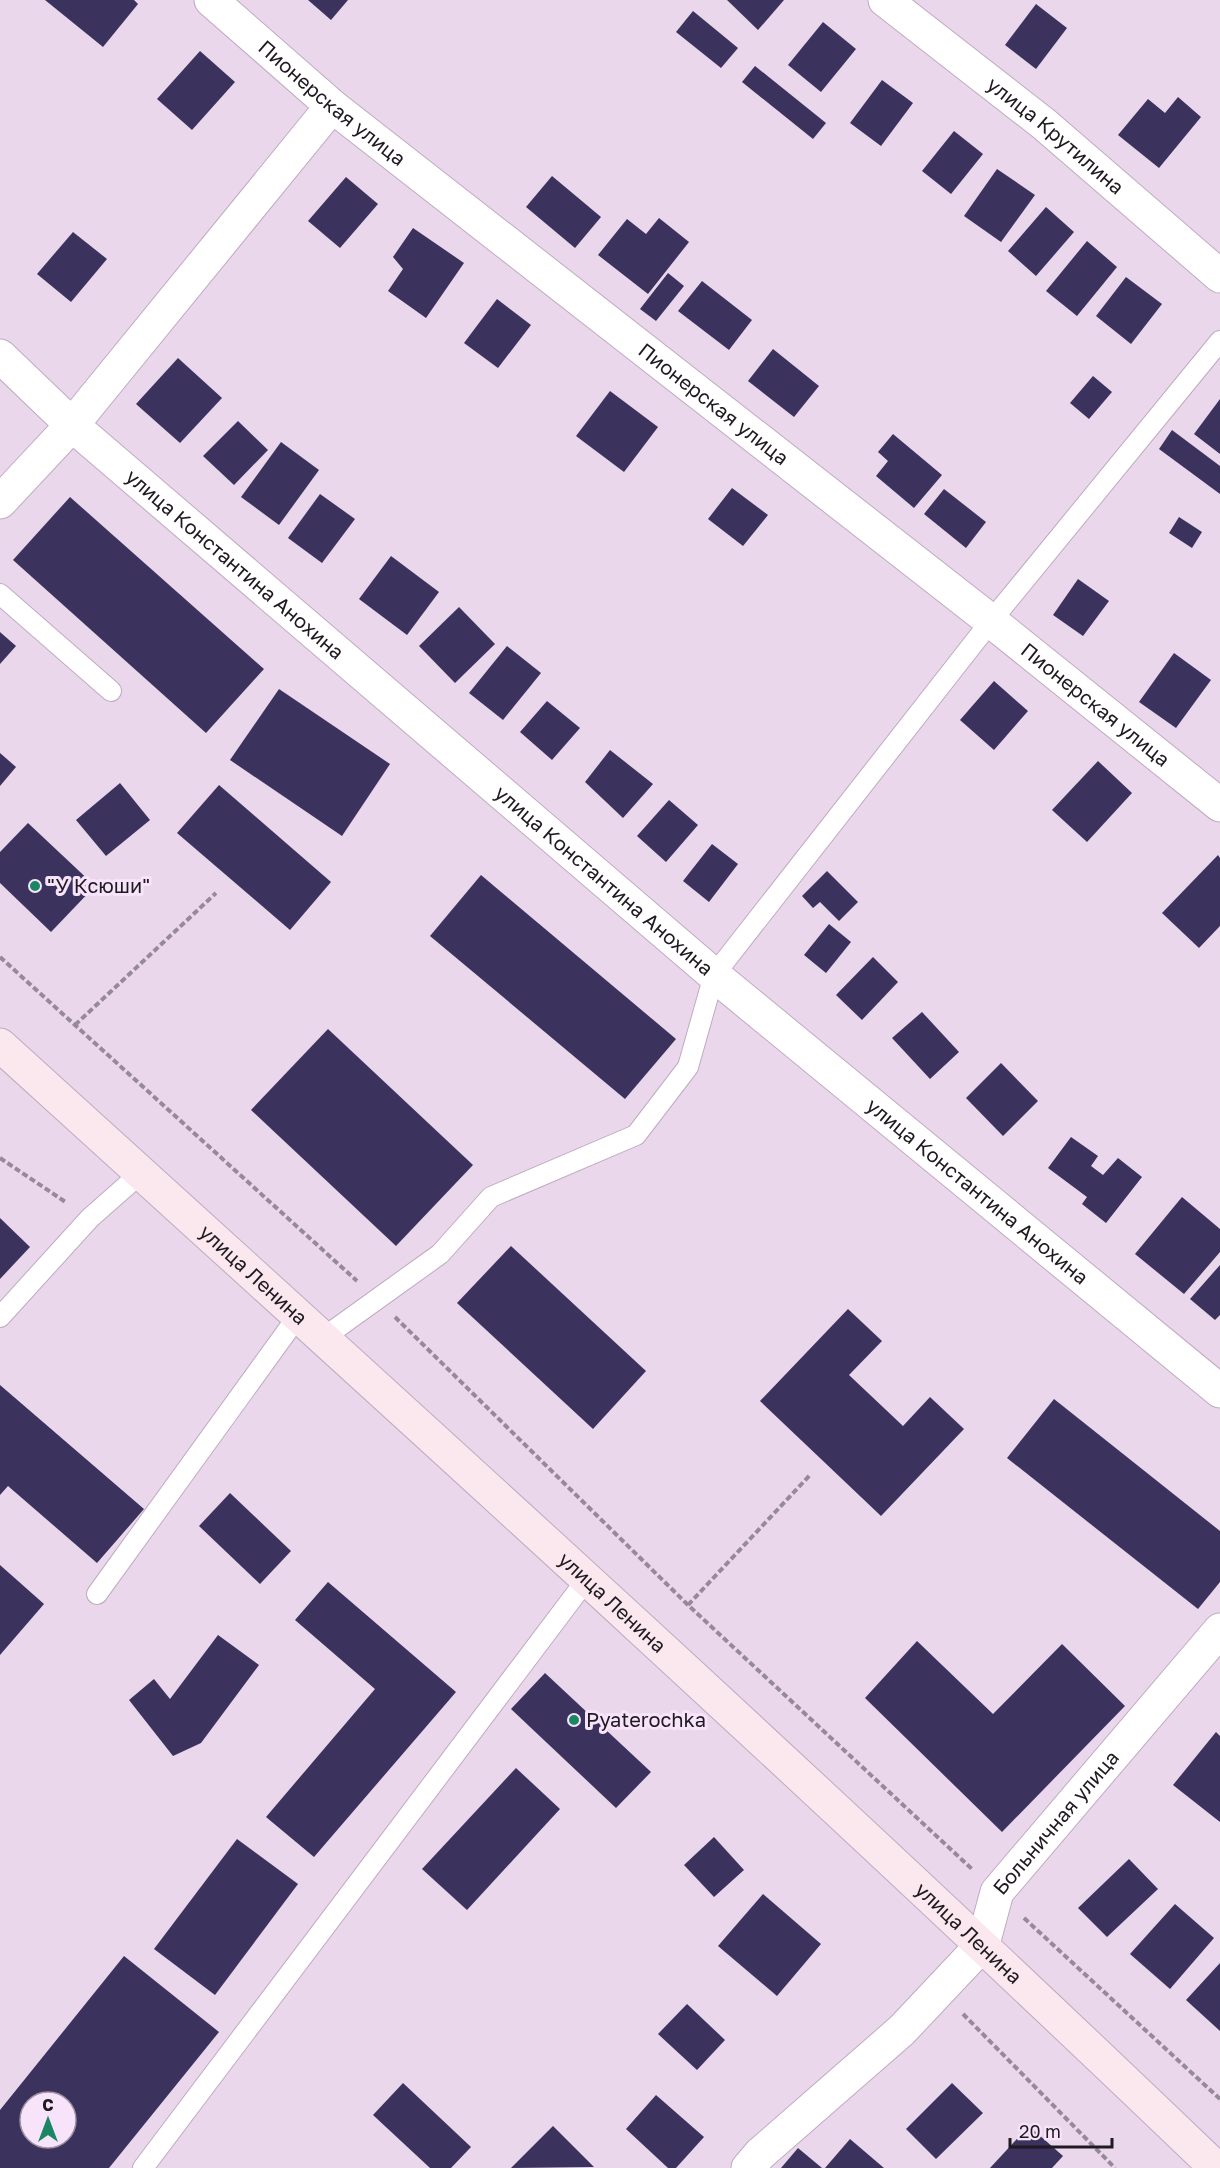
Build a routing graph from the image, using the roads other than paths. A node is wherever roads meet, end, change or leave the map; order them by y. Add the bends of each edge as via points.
1 (211, 0) edge
2 (885, 0) edge
3 (332, 106) junction
4 (1220, 276) edge
5 (1220, 341) edge
6 (0, 356) edge
7 (72, 425) junction
8 (0, 502) edge
9 (0, 594) edge
10 (991, 621) junction
11 (111, 691) dead end
12 (1220, 805) edge
13 (714, 975) junction
14 (0, 1044) edge
15 (141, 1173) junction
16 (298, 1316) junction
17 (0, 1317) edge
18 (323, 1338) junction
19 (1220, 1391) edge
20 (587, 1579) junction
21 (96, 1594) dead end
22 (1220, 1630) edge
23 (982, 1944) junction
24 (143, 2168) edge
25 (748, 2168) edge
26 (1216, 2168) edge

1 - 3 street, Пионерская улица
2 - 4 street, улица Крутилина via 1044,124
3 - 7 street
3 - 10 street, Пионерская улица
5 - 10 lane
6 - 7 street, улица Константина Анохина
7 - 8 street
7 - 13 street, улица Константина Анохина
9 - 11 lane
10 - 12 street, Пионерская улица
10 - 13 lane
13 - 18 lane via 688,1067 636,1134 491,1197 440,1254
13 - 19 street, улица Константина Анохина
14 - 15 main road, улица Ленина
15 - 16 main road, улица Ленина
15 - 17 lane via 90,1218
16 - 18 main road, улица Ленина
16 - 21 lane
18 - 20 main road, улица Ленина
20 - 23 main road, улица Ленина
20 - 24 lane
22 - 23 street, Больничная улица via 997,1892
23 - 25 street, Больничная улица via 902,2030
23 - 26 main road, улица Ленина

